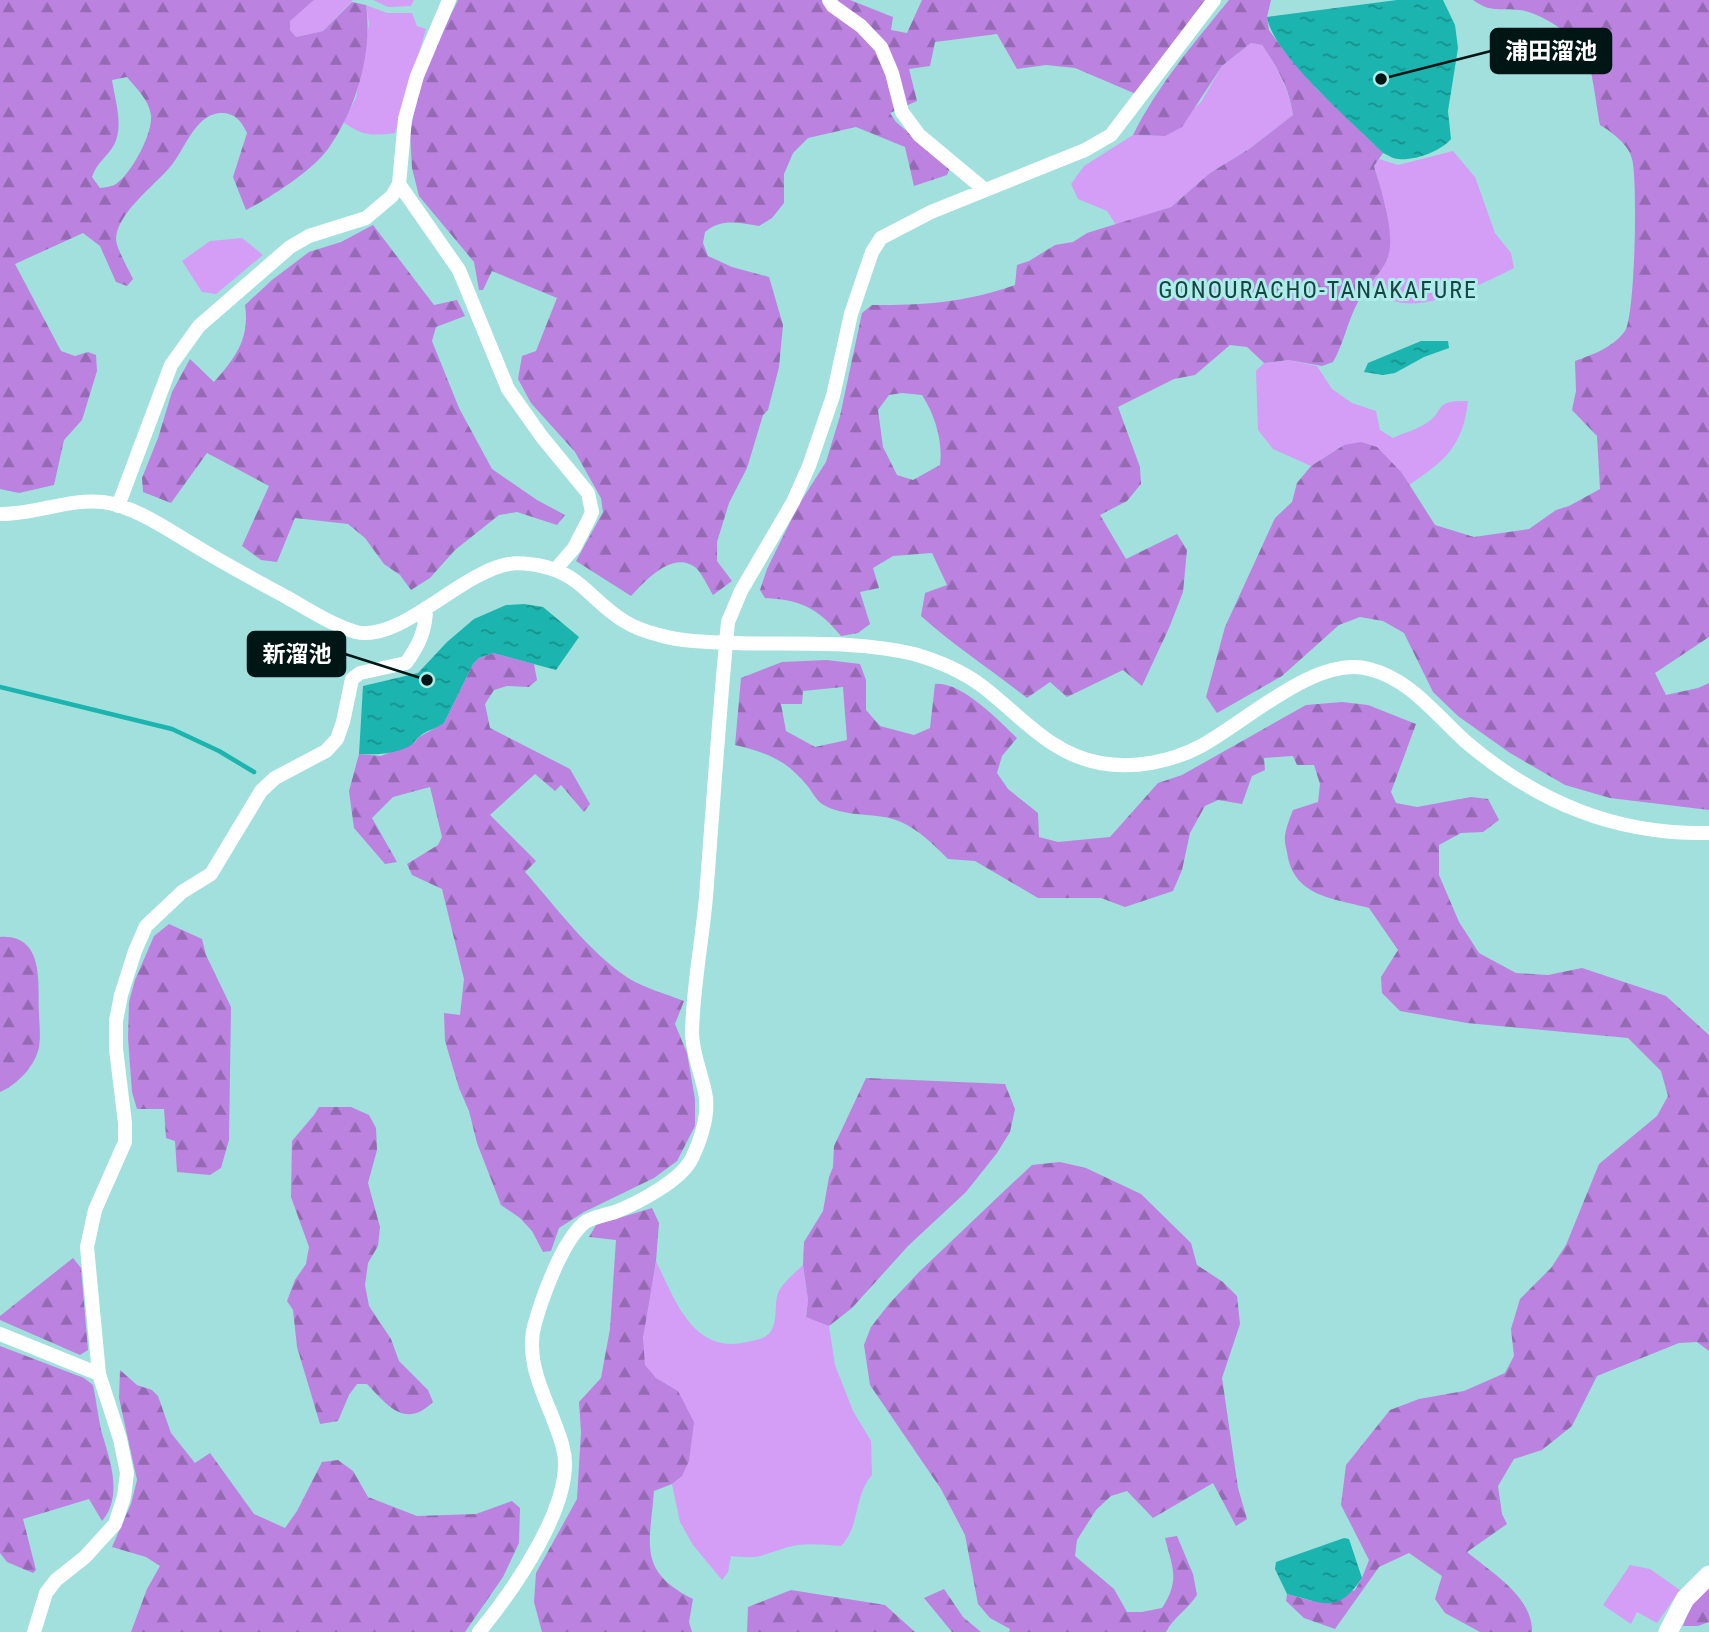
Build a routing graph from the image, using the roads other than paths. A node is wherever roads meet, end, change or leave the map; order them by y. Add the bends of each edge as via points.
1 (449, 0) edge
2 (830, 0) edge
3 (1214, 0) edge
4 (399, 184) junction
5 (985, 190) junction
6 (118, 506) junction
7 (0, 514) edge
8 (555, 570) junction
9 (426, 608) junction
10 (726, 643) junction
11 (1709, 833) edge
12 (0, 1334) edge
13 (99, 1374) junction
14 (1709, 1575) edge
15 (34, 1632) edge
16 (479, 1632) edge
17 (1668, 1632) edge

1 - 4 street via 417,76 405,119
2 - 5 street via 881,47 902,112 919,135
3 - 5 street via 1111,135
4 - 6 street via 393,196 366,218 309,236 290,247 199,326 171,365
4 - 8 street via 459,270 508,389 588,493 592,512
5 - 10 street via 889,233 872,252 809,466 741,592 728,622
6 - 7 street via 68,503 35,512
6 - 9 street via 165,527 312,612 358,632 398,625
8 - 9 street via 519,563 489,569
8 - 10 street via 575,579 623,621 646,631
9 - 13 street via 421,643 406,663 352,679 337,739 326,751 275,778 261,791 211,874 182,892 146,926 116,1021 125,1142 95,1210 87,1247
10 - 11 street via 875,646 919,656 959,671 984,687 1054,745 1100,763 1126,764 1178,756 1327,669 1364,667 1398,680 1512,778 1574,811 1623,825
10 - 16 street via 692,1034 706,1098 705,1117 685,1169 618,1210 587,1221 568,1241 546,1291 534,1327 533,1351 542,1393 563,1447 565,1477 548,1526 503,1604
12 - 13 street
13 - 15 street via 127,1473 124,1497 115,1524 46,1592
14 - 17 main road via 1685,1599

